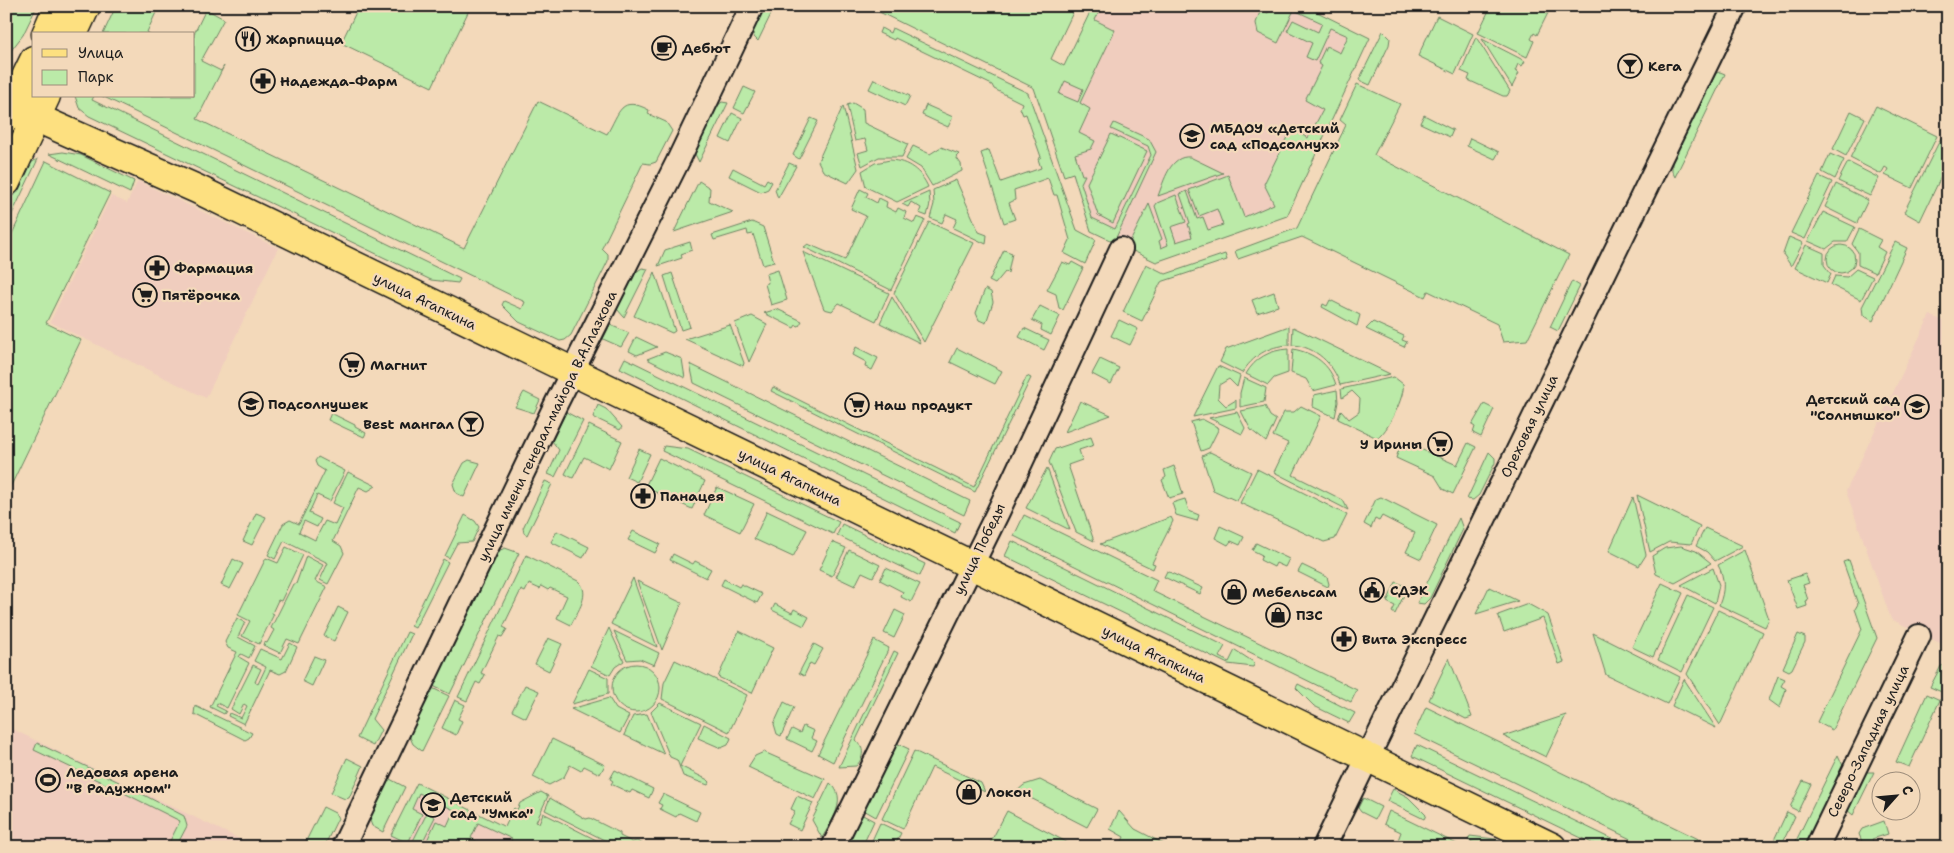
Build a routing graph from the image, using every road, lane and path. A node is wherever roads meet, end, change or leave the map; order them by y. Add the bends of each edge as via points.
1 (58, 6) edge
2 (86, 6) edge
3 (752, 6) edge
4 (1736, 6) edge
5 (47, 32) edge
6 (74, 32) edge
7 (32, 68) edge
8 (22, 109) edge
9 (6, 182) edge
10 (1120, 249) dead end
11 (572, 372) junction
12 (971, 566) junction
13 (1919, 636) dead end
14 (1369, 758) junction
15 (343, 847) edge
16 (833, 847) edge
17 (1324, 847) edge
18 (1552, 847) edge
19 (1817, 847) edge

1 - 5 main road
2 - 6 main road
3 - 11 street, улица имени генерал-майора В.А.Глазкова
4 - 14 street, Ореховая улица via 1406,676
7 - 8 main road
8 - 9 main road
8 - 11 main road, улица Агапкина via 197,189
10 - 12 street, улица Победы
11 - 12 main road, улица Агапкина
11 - 15 street, улица имени генерал-майора В.А.Глазкова
12 - 14 main road, улица Агапкина
12 - 16 street, улица Победы
13 - 19 street, Северо-Западная улица
14 - 17 street, Ореховая улица
14 - 18 main road, улица Агапкина

